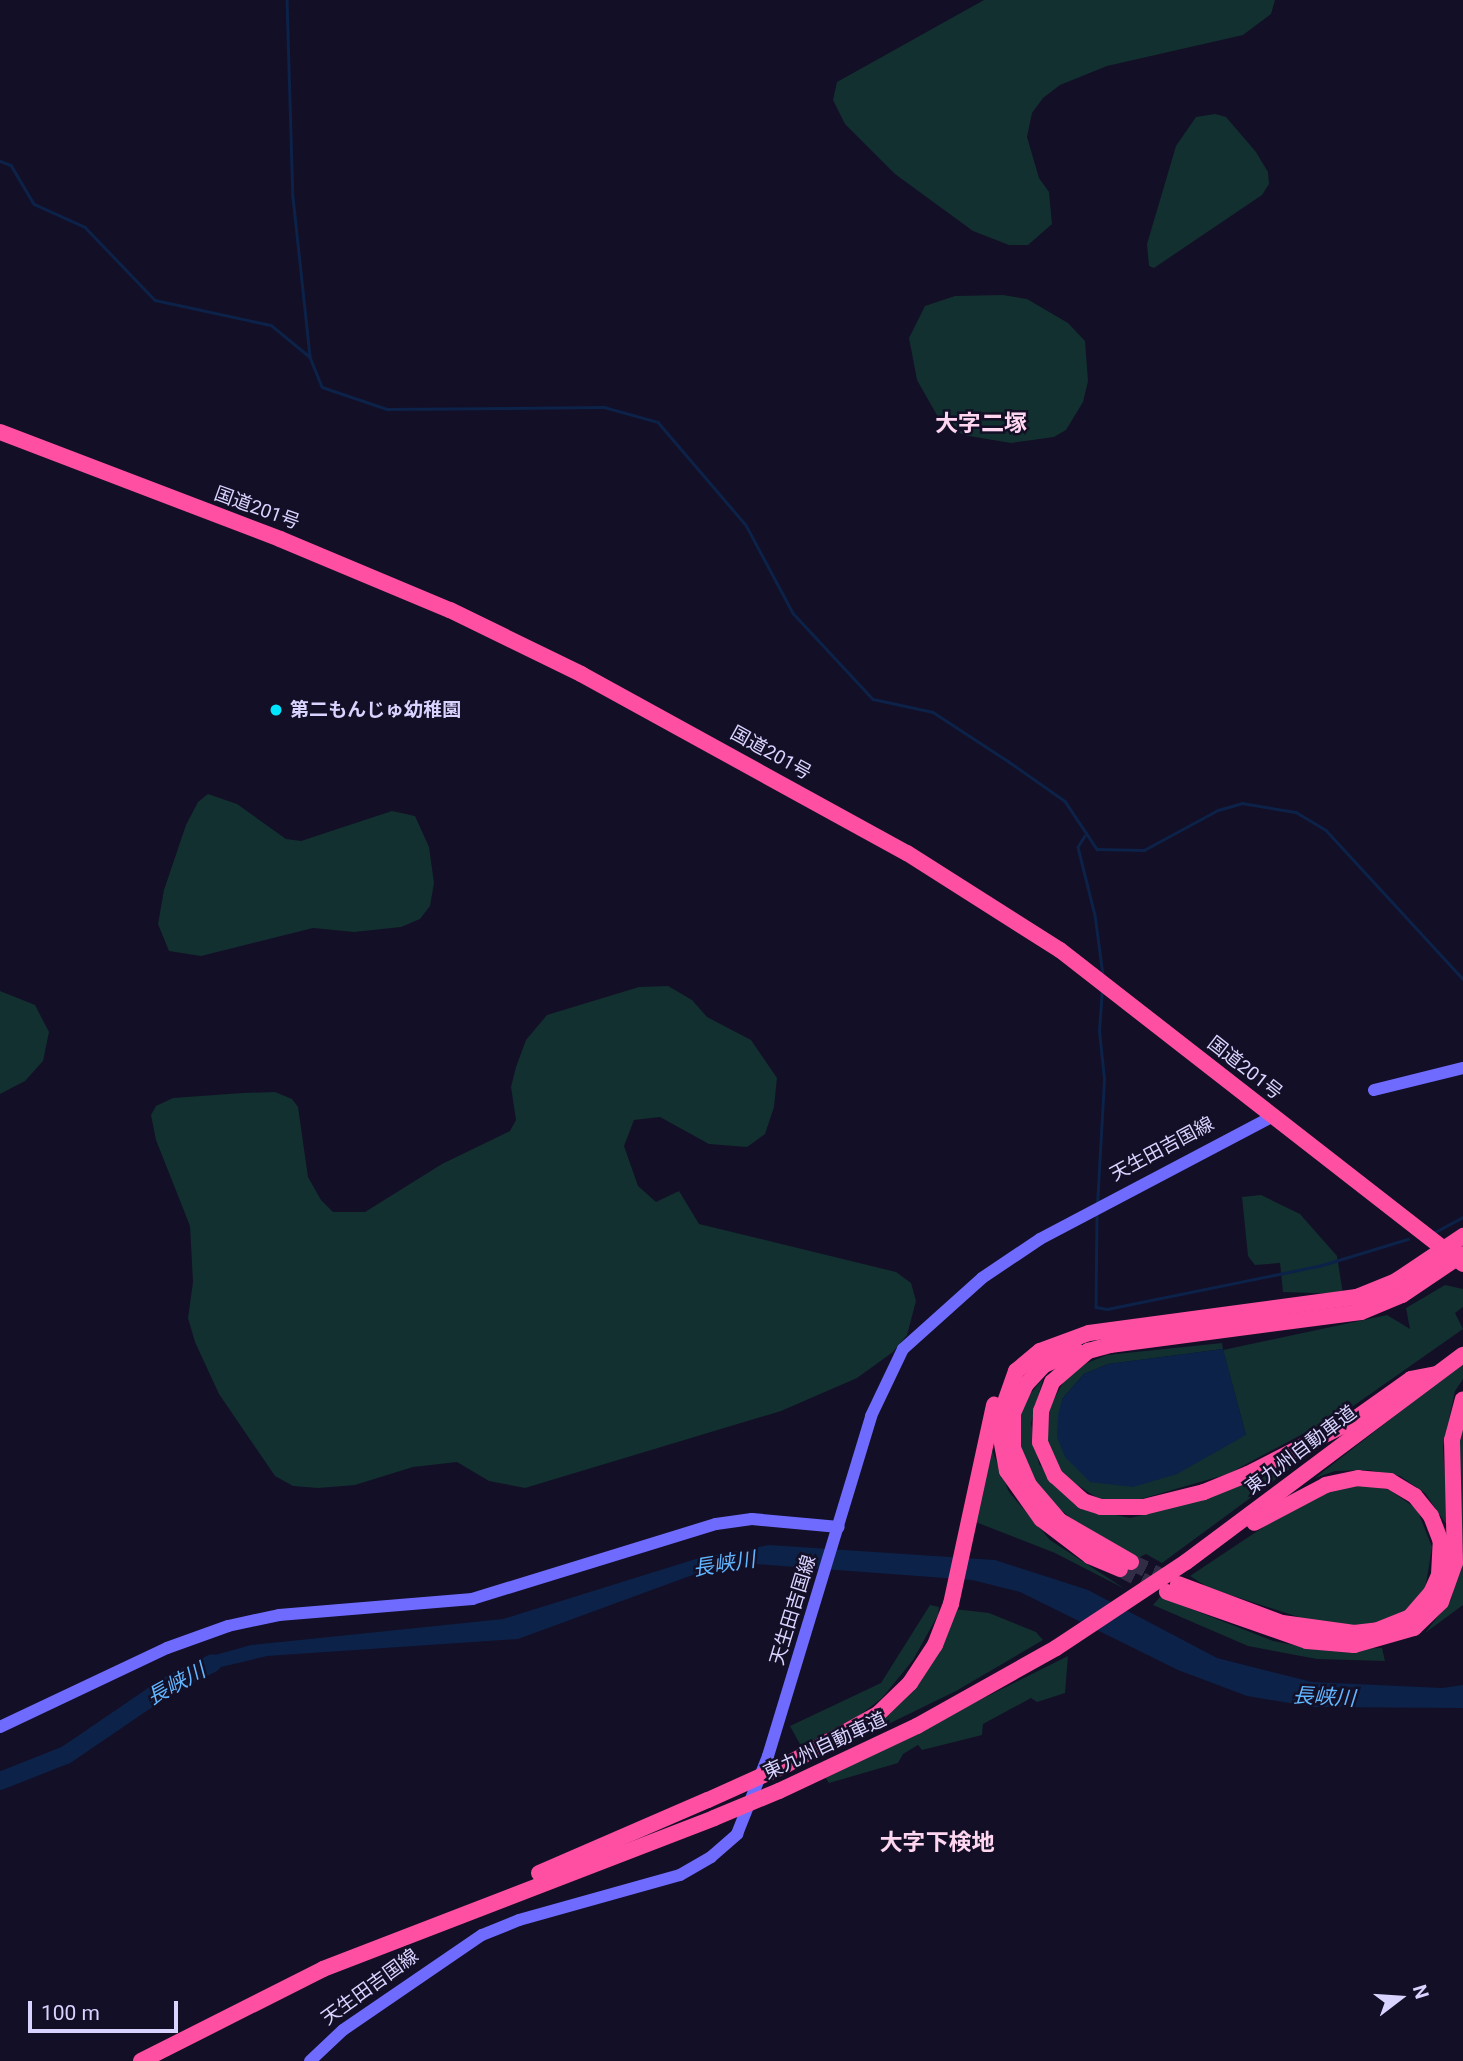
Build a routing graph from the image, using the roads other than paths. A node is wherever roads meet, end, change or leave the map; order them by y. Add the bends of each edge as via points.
1 (0, 432) edge
2 (1463, 1068) edge
3 (1374, 1090) dead end
4 (1273, 1116) junction
5 (1463, 1236) edge
6 (1456, 1256) edge
7 (1110, 1345) junction
8 (1463, 1355) edge
9 (1016, 1371) junction
10 (1436, 1374) junction
11 (1463, 1399) edge
12 (839, 1527) junction
13 (1186, 1562) junction
14 (0, 1727) edge
15 (391, 1941) junction
16 (141, 2061) edge
17 (310, 2061) edge

1 - 4 highway, 国道201号 via 362,571 581,674 993,904
2 - 3 main road
4 - 6 highway, 国道201号
4 - 12 main road, 天生田吉国線 via 1040,1239 982,1278 922,1329 903,1349 875,1406
5 - 6 highway
6 - 7 highway via 1402,1295 1361,1312
6 - 9 highway via 1357,1297 1089,1333 1040,1351
7 - 9 highway via 1057,1358 1033,1375 1013,1413 1013,1448 1029,1485 1060,1521 1125,1566 1090,1556 1041,1519 1007,1471 998,1422
7 - 10 highway via 1088,1351 1064,1367 1044,1398 1040,1425 1045,1459 1055,1476 1083,1501 1112,1508 1144,1507 1204,1492 1329,1433 1411,1379
8 - 10 highway, 東九州自動車道
9 - 15 highway, bridge via 988,1424 951,1604 935,1645 896,1699 858,1728 786,1765
10 - 13 highway, 東九州自動車道
11 - 13 highway via 1452,1440 1455,1563 1441,1602 1414,1628 1354,1645 1307,1641 1172,1588 1282,1623 1354,1633 1378,1630 1410,1617 1432,1593 1442,1559 1437,1528 1423,1505 1403,1488 1374,1478 1343,1480 1301,1495
12 - 14 main road via 752,1519 716,1524 472,1598 279,1615 228,1626 167,1648
12 - 17 main road, 天生田吉国線 via 768,1756 737,1834 680,1875 519,1920 482,1935 343,2030
13 - 15 highway, 東九州自動車道, bridge via 1056,1648 917,1726 714,1818
15 - 16 highway, 東九州自動車道 via 269,1994

